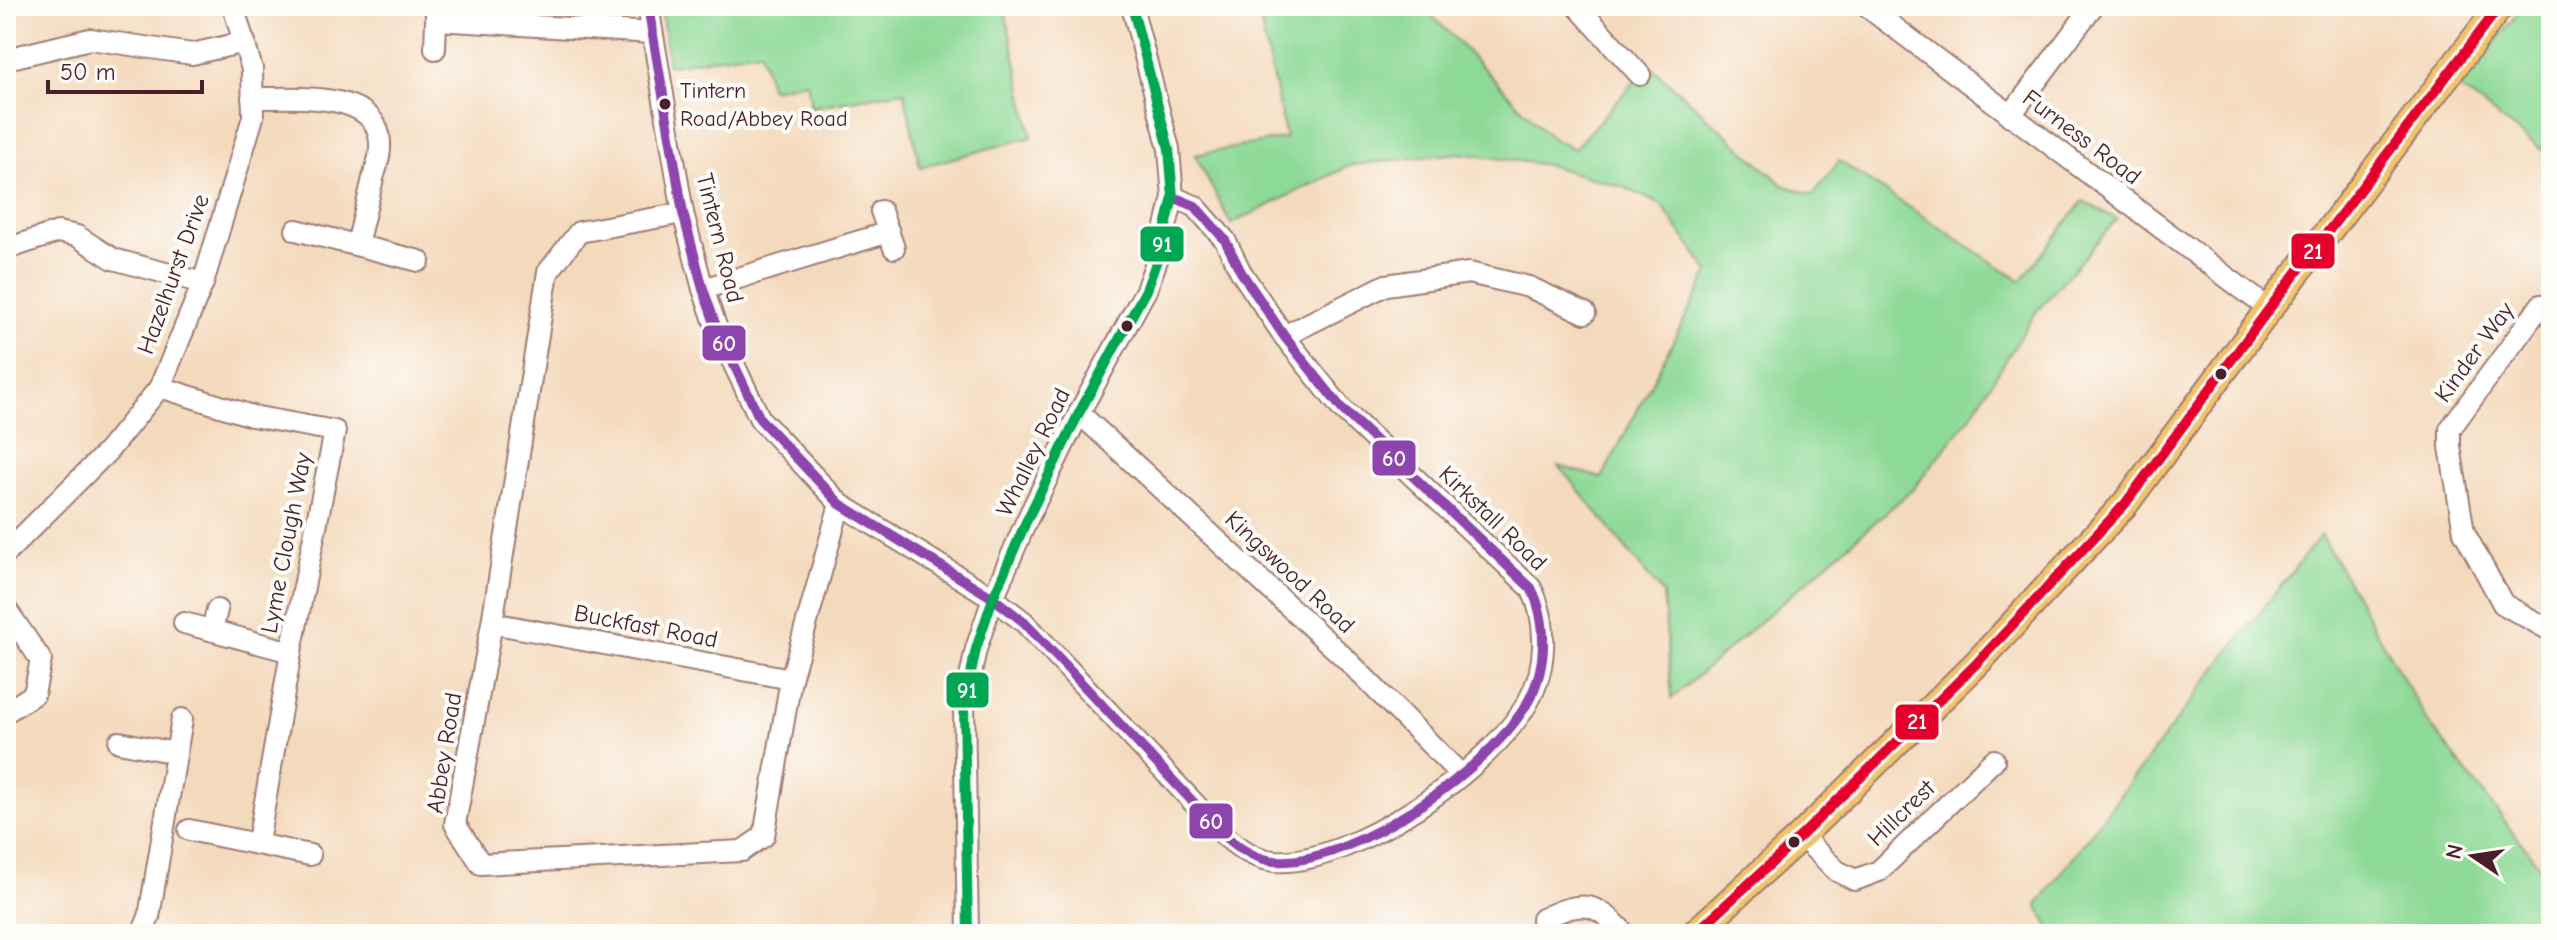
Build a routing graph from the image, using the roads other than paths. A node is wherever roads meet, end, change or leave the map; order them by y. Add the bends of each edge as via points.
1 (233, 6) edge
2 (648, 6) edge
3 (1132, 6) edge
4 (1577, 6) edge
5 (1866, 6) edge
6 (2093, 6) edge
7 (2500, 6) edge
8 (436, 13) edge
9 (652, 33) junction
10 (245, 42) junction
11 (435, 49) dead end
12 (6, 56) edge
13 (1640, 75) dead end
14 (252, 98) junction
15 (2010, 116) junction
16 (1173, 197) junction
17 (881, 211) dead end
18 (683, 213) junction
19 (296, 230) dead end
20 (9, 241) edge
21 (357, 245) junction
22 (419, 261) dead end
23 (203, 283) junction
24 (703, 289) junction
25 (2546, 305) edge
26 (2269, 309) junction
27 (1585, 313) dead end
28 (1284, 336) junction
29 (160, 387) junction
30 (1079, 413) junction
31 (840, 504) junction
32 (11, 539) edge
33 (993, 598) junction
34 (6, 609) edge
35 (184, 623) dead end
36 (492, 623) junction
37 (2551, 626) edge
38 (291, 652) junction
39 (791, 679) junction
40 (8, 711) edge
41 (182, 719) dead end
42 (119, 742) dead end
43 (176, 753) junction
44 (1994, 760) dead end
45 (1461, 775) junction
46 (189, 830) dead end
47 (1801, 836) junction
48 (258, 842) junction
49 (310, 855) dead end
50 (1542, 919) dead end
51 (142, 934) edge
52 (968, 934) edge
53 (1625, 934) edge
54 (1694, 934) edge

1 - 10 street, Hazelhurst Drive
2 - 9 street, Tintern Road
3 - 16 street, Whalley Road via 1169,149
4 - 13 street
5 - 15 street, Furness Road
6 - 15 street
7 - 26 main road
8 - 9 street
8 - 11 street
9 - 18 street, Tintern Road
10 - 12 street via 192,54 90,39
10 - 14 street, Hazelhurst Drive
14 - 21 street via 348,104 366,111 378,124 381,149
14 - 23 street, Hazelhurst Drive via 253,117
15 - 26 street, Furness Road
16 - 28 street, Kirkstall Road via 1195,206 1225,240
16 - 30 street, Whalley Road via 1146,290
17 - 24 street via 892,240
18 - 24 street, Tintern Road
18 - 36 street, Abbey Road via 579,232 548,272
19 - 21 street
20 - 23 street via 58,232 77,236 113,259
21 - 22 street
23 - 29 street, Hazelhurst Drive
24 - 31 street, Tintern Road via 760,419
25 - 37 street, Kinder Way via 2450,429 2450,447 2464,532 2503,604
26 - 47 main road via 2125,504 1976,664
27 - 28 street via 1529,287 1469,273 1386,285
28 - 45 street, Kirkstall Road via 1342,409 1531,588 1539,603 1543,649 1530,699 1500,738
29 - 32 street, Hazelhurst Drive via 108,451
29 - 38 street, Lyme Clough Way via 252,416 335,431
30 - 33 street, Whalley Road
30 - 45 street, Kingswood Road via 1346,659
31 - 33 street, Tintern Road
31 - 39 street, Abbey Road
33 - 45 street, Kirkstall Road via 1038,635 1226,837 1256,857 1301,860 1357,842 1401,819
33 - 52 street, Whalley Road via 964,707
34 - 40 street via 41,660 34,694
35 - 38 street via 215,620
36 - 39 street, Buckfast Road
36 - 39 street, Abbey Road via 455,824 481,864 742,851 764,836
38 - 48 street, Lyme Clough Way
41 - 43 street
42 - 43 street
43 - 51 street
44 - 47 street, Hillcrest via 1879,871 1855,880 1837,871
46 - 48 street
47 - 54 main road
48 - 49 street
50 - 53 street via 1570,908 1595,908

